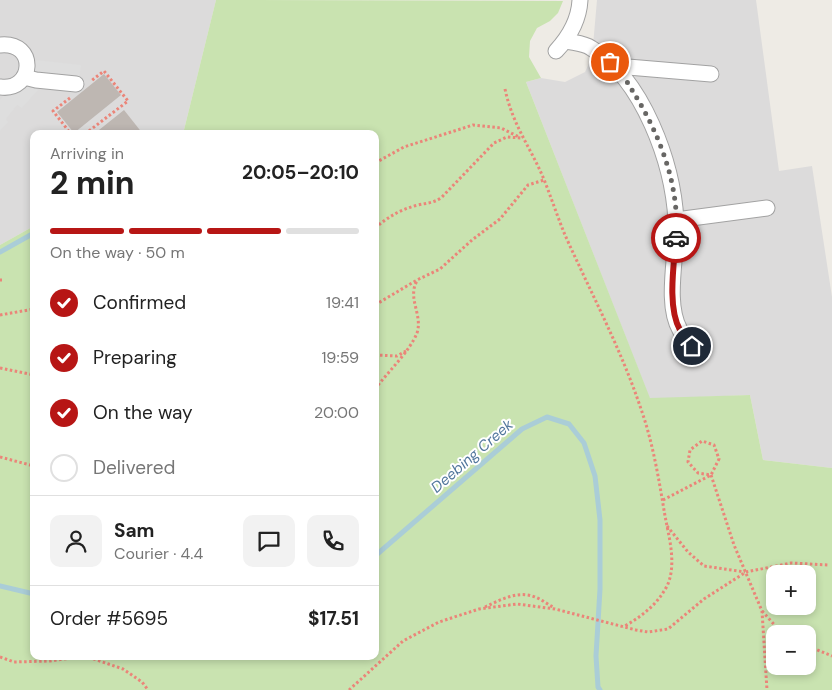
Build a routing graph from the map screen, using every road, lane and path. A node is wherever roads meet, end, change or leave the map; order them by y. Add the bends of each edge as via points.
1 (580, 0) edge
2 (0, 45) edge
3 (620, 71) junction
4 (710, 74) dead end
5 (24, 77) junction
6 (76, 84) dead end
7 (0, 87) edge
8 (505, 89) dead end
9 (128, 101) dead end
10 (90, 130) edge
11 (522, 138) junction
12 (379, 161) edge
13 (544, 180) junction
14 (767, 208) dead end
15 (676, 220) junction
16 (379, 225) edge
17 (417, 280) junction
18 (379, 303) edge
19 (30, 310) edge
20 (0, 315) edge
21 (692, 346) dead end
22 (409, 350) junction
23 (379, 355) edge
24 (0, 368) edge
25 (30, 374) edge
26 (379, 384) edge
27 (0, 458) edge
28 (30, 465) edge
29 (711, 475) junction
30 (663, 500) junction
31 (667, 525) junction
32 (829, 565) dead end
33 (746, 572) junction
34 (479, 609) junction
35 (555, 609) junction
36 (762, 611) junction
37 (775, 625) edge
38 (623, 627) junction
39 (816, 649) edge
40 (832, 656) edge
41 (0, 657) edge
42 (57, 660) edge
43 (97, 660) edge
44 (148, 690) edge
45 (349, 690) edge
46 (767, 690) edge

1 - 3 street via 574,23 561,46 590,46
2 - 5 street via 14,46 25,56 27,70
3 - 4 street via 628,67
3 - 15 street via 659,139 668,169
5 - 6 street
5 - 7 street via 13,86
8 - 11 path via 509,109
9 - 10 path
11 - 12 path via 501,128 474,124 404,147
11 - 13 path
11 - 16 path via 507,137 494,143 441,198 432,204 418,205 390,215
13 - 17 path via 528,185 500,219 440,269
13 - 30 path via 641,409 658,468
14 - 15 street
15 - 21 street via 674,305 680,331
17 - 18 path
17 - 22 path via 412,294 418,317 417,332
19 - 20 path
22 - 23 path via 398,356
22 - 26 path
24 - 25 path
27 - 28 path
29 - 29 path via 719,458 714,445 702,441 690,450 688,462 698,473
29 - 30 path
29 - 33 path
30 - 31 path
31 - 33 path via 704,566
31 - 38 path via 672,558 667,585 654,604
32 - 33 path via 790,563
33 - 36 path
33 - 38 path via 704,599 668,629 648,632
34 - 35 path via 517,604
34 - 35 path via 522,594 536,597
34 - 45 path via 439,622 403,641
35 - 38 path
36 - 37 path
36 - 46 path
39 - 40 path
41 - 42 path via 14,662
43 - 44 path via 123,669

